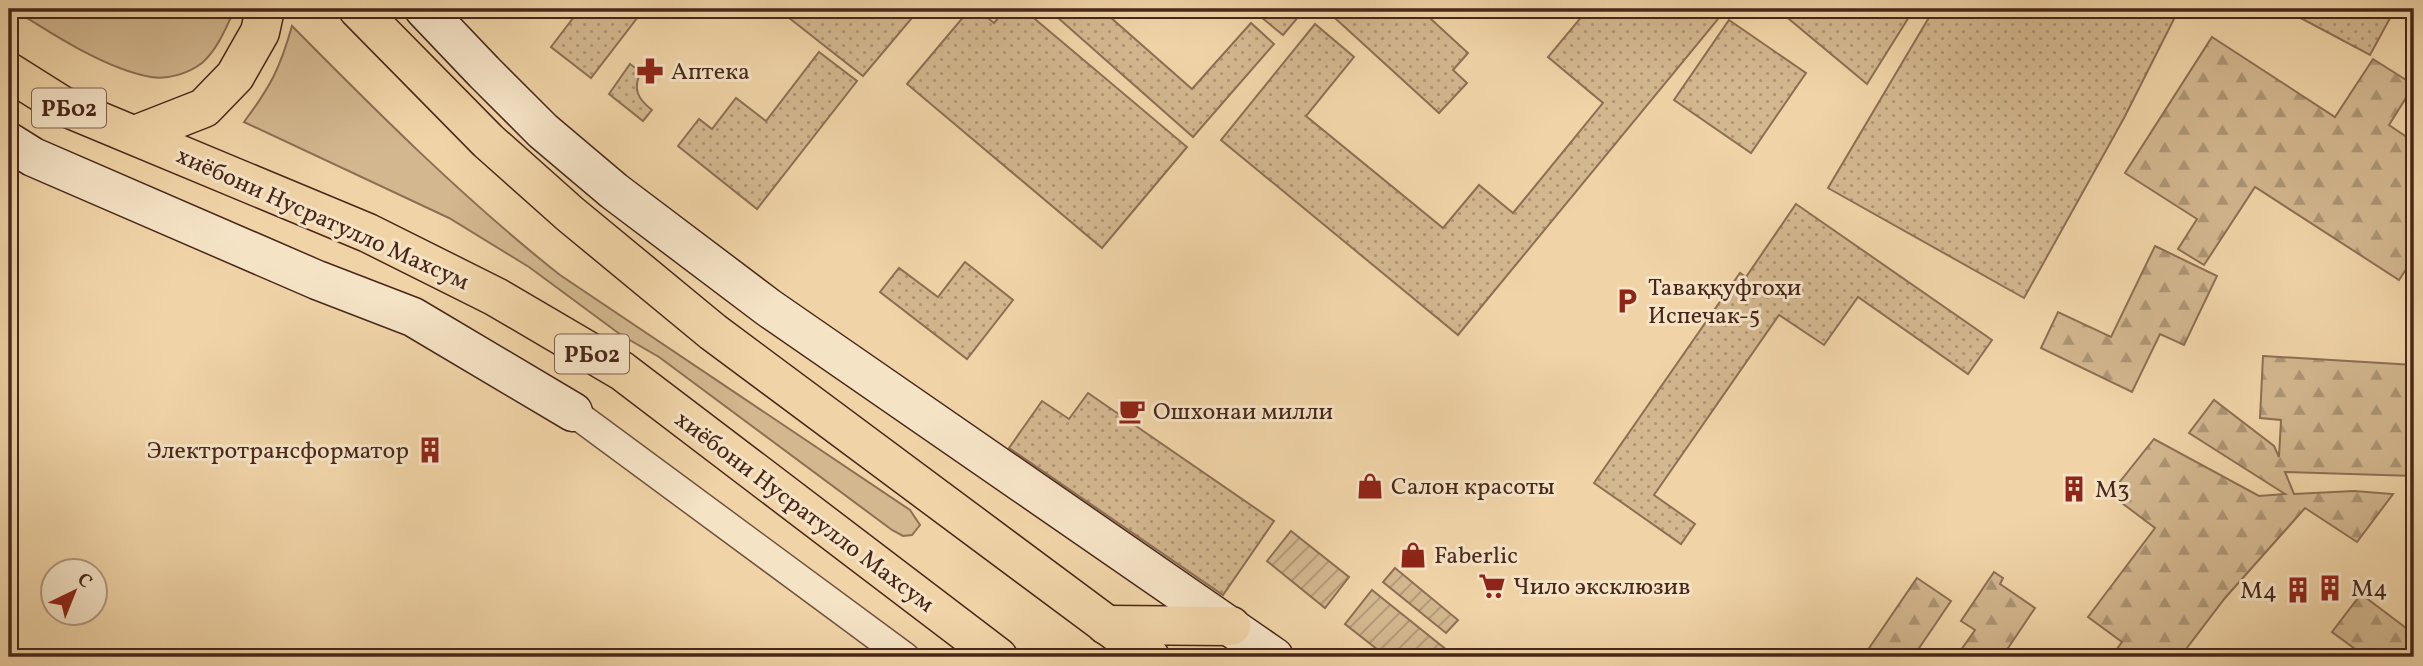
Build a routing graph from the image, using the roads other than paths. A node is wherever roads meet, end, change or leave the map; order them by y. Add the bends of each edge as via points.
1 (265, 9) edge
2 (358, 9) edge
3 (424, 9) edge
4 (9, 72) edge
5 (135, 135) junction
6 (17, 156) edge
7 (573, 412) joint
8 (1106, 625) junction
9 (1231, 626) junction
10 (905, 657) edge
11 (998, 657) edge
12 (1150, 657) edge
13 (1274, 657) edge

1 - 5 highway, РБ02 via 260,32 234,76 204,108
2 - 8 highway via 488,141 590,231 713,332
3 - 9 street via 543,131 614,191 780,316
4 - 5 highway, хиёбони Нусратулло Махсум / РБ02 via 63,106
5 - 11 highway, хиёбони Нусратулло Махсум / РБ02 via 368,233 496,297 622,371
6 - 7 street via 413,317
7 - 10 street
8 - 9 highway
8 - 12 highway
9 - 13 street

